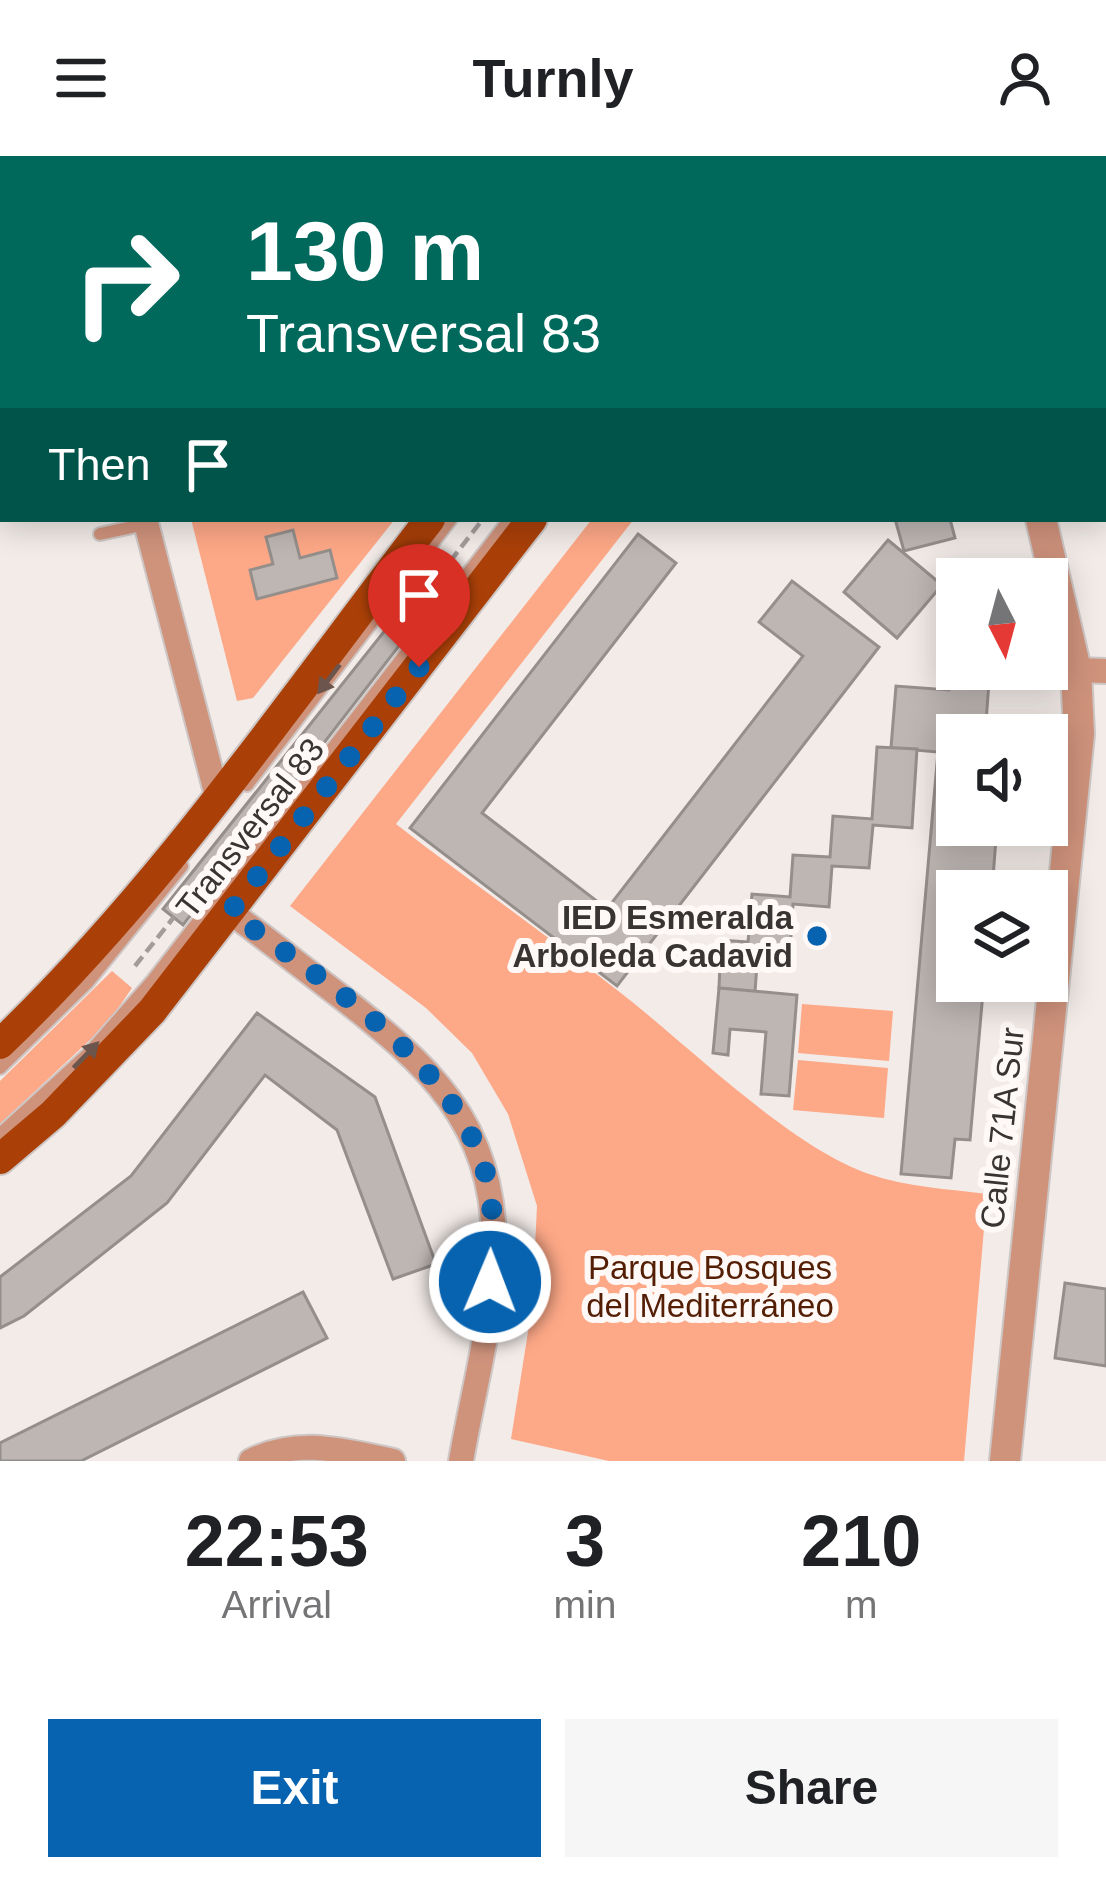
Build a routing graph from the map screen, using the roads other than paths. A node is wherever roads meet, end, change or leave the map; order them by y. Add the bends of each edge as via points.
1 (145, 522) edge
2 (428, 522) edge
3 (449, 522) edge
4 (509, 522) edge
5 (530, 522) edge
6 (1042, 522) edge
7 (100, 534) dead end
8 (1091, 670) edge
9 (218, 796) junction
10 (230, 912) junction
11 (0, 1044) edge
12 (0, 1068) edge
13 (0, 1134) edge
14 (0, 1159) edge
15 (251, 1461) edge
16 (390, 1461) edge
17 (461, 1461) edge
18 (1005, 1461) edge

1 - 7 lane
1 - 9 street
2 - 9 main road, Transversal 83
3 -> 12 lane via 149,908
13 -> 4 lane via 88,1054 162,969
5 - 10 main road, Transversal 83
6 - 8 street, Calle 71A Sur
8 - 18 street, Calle 71A Sur
9 - 11 main road, Transversal 83 via 93,948
10 - 14 main road, Transversal 83 via 126,1042
10 - 17 street via 423,1064 455,1105 485,1172 494,1242
15 - 16 street via 304,1446

